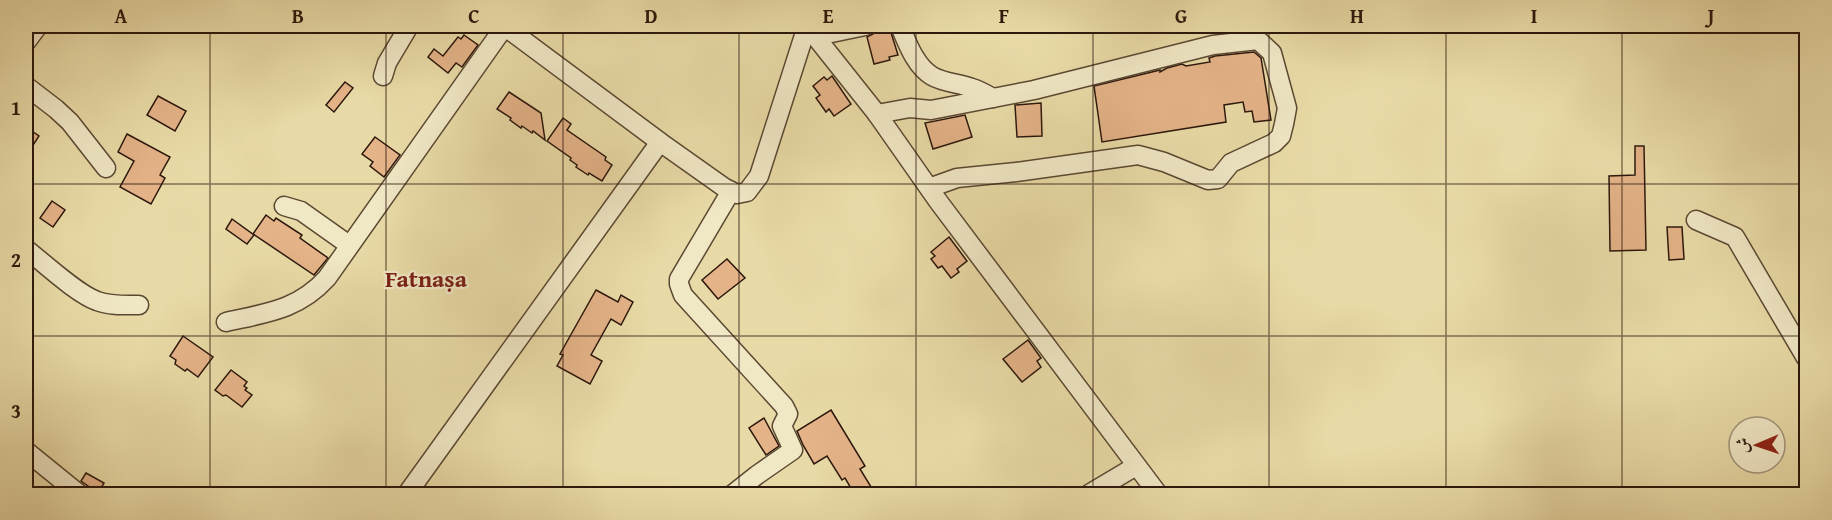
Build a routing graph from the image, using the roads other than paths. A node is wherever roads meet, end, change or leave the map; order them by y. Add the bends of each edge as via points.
1 (38, 26) edge
2 (409, 26) edge
3 (504, 26) edge
4 (865, 26) edge
5 (900, 26) edge
6 (810, 29) edge
7 (26, 42) edge
8 (383, 76) dead end
9 (26, 86) edge
10 (993, 98) junction
11 (877, 114) junction
12 (660, 142) junction
13 (106, 168) dead end
14 (929, 188) junction
15 (731, 191) junction
16 (284, 206) dead end
17 (1696, 220) dead end
18 (349, 245) junction
19 (26, 249) edge
20 (139, 305) dead end
21 (226, 322) dead end
22 (1806, 358) edge
23 (26, 451) edge
24 (1136, 466) junction
25 (79, 495) edge
26 (407, 495) edge
27 (733, 495) edge
28 (1089, 495) edge
29 (1158, 495) edge

1 - 7 street
2 - 8 street
3 - 12 street
3 - 18 street
4 - 6 street
5 - 10 street via 910,49 930,75
6 - 11 street
6 - 15 street via 759,176 747,192
9 - 13 street via 70,122
10 - 11 street via 931,110
10 - 14 street via 1213,45 1258,40 1272,53 1287,108 1281,136 1231,163 1218,179 1208,180 1138,155 957,178
11 - 14 street
12 - 15 street
12 - 26 street
14 - 24 street
15 - 27 street via 679,284 683,295 784,406 788,414 782,426 793,450
16 - 18 street via 301,211
17 - 22 street via 1735,237
18 - 21 street via 327,278 302,299 289,307
19 - 20 street via 97,301
23 - 25 street
24 - 28 street
24 - 29 street

